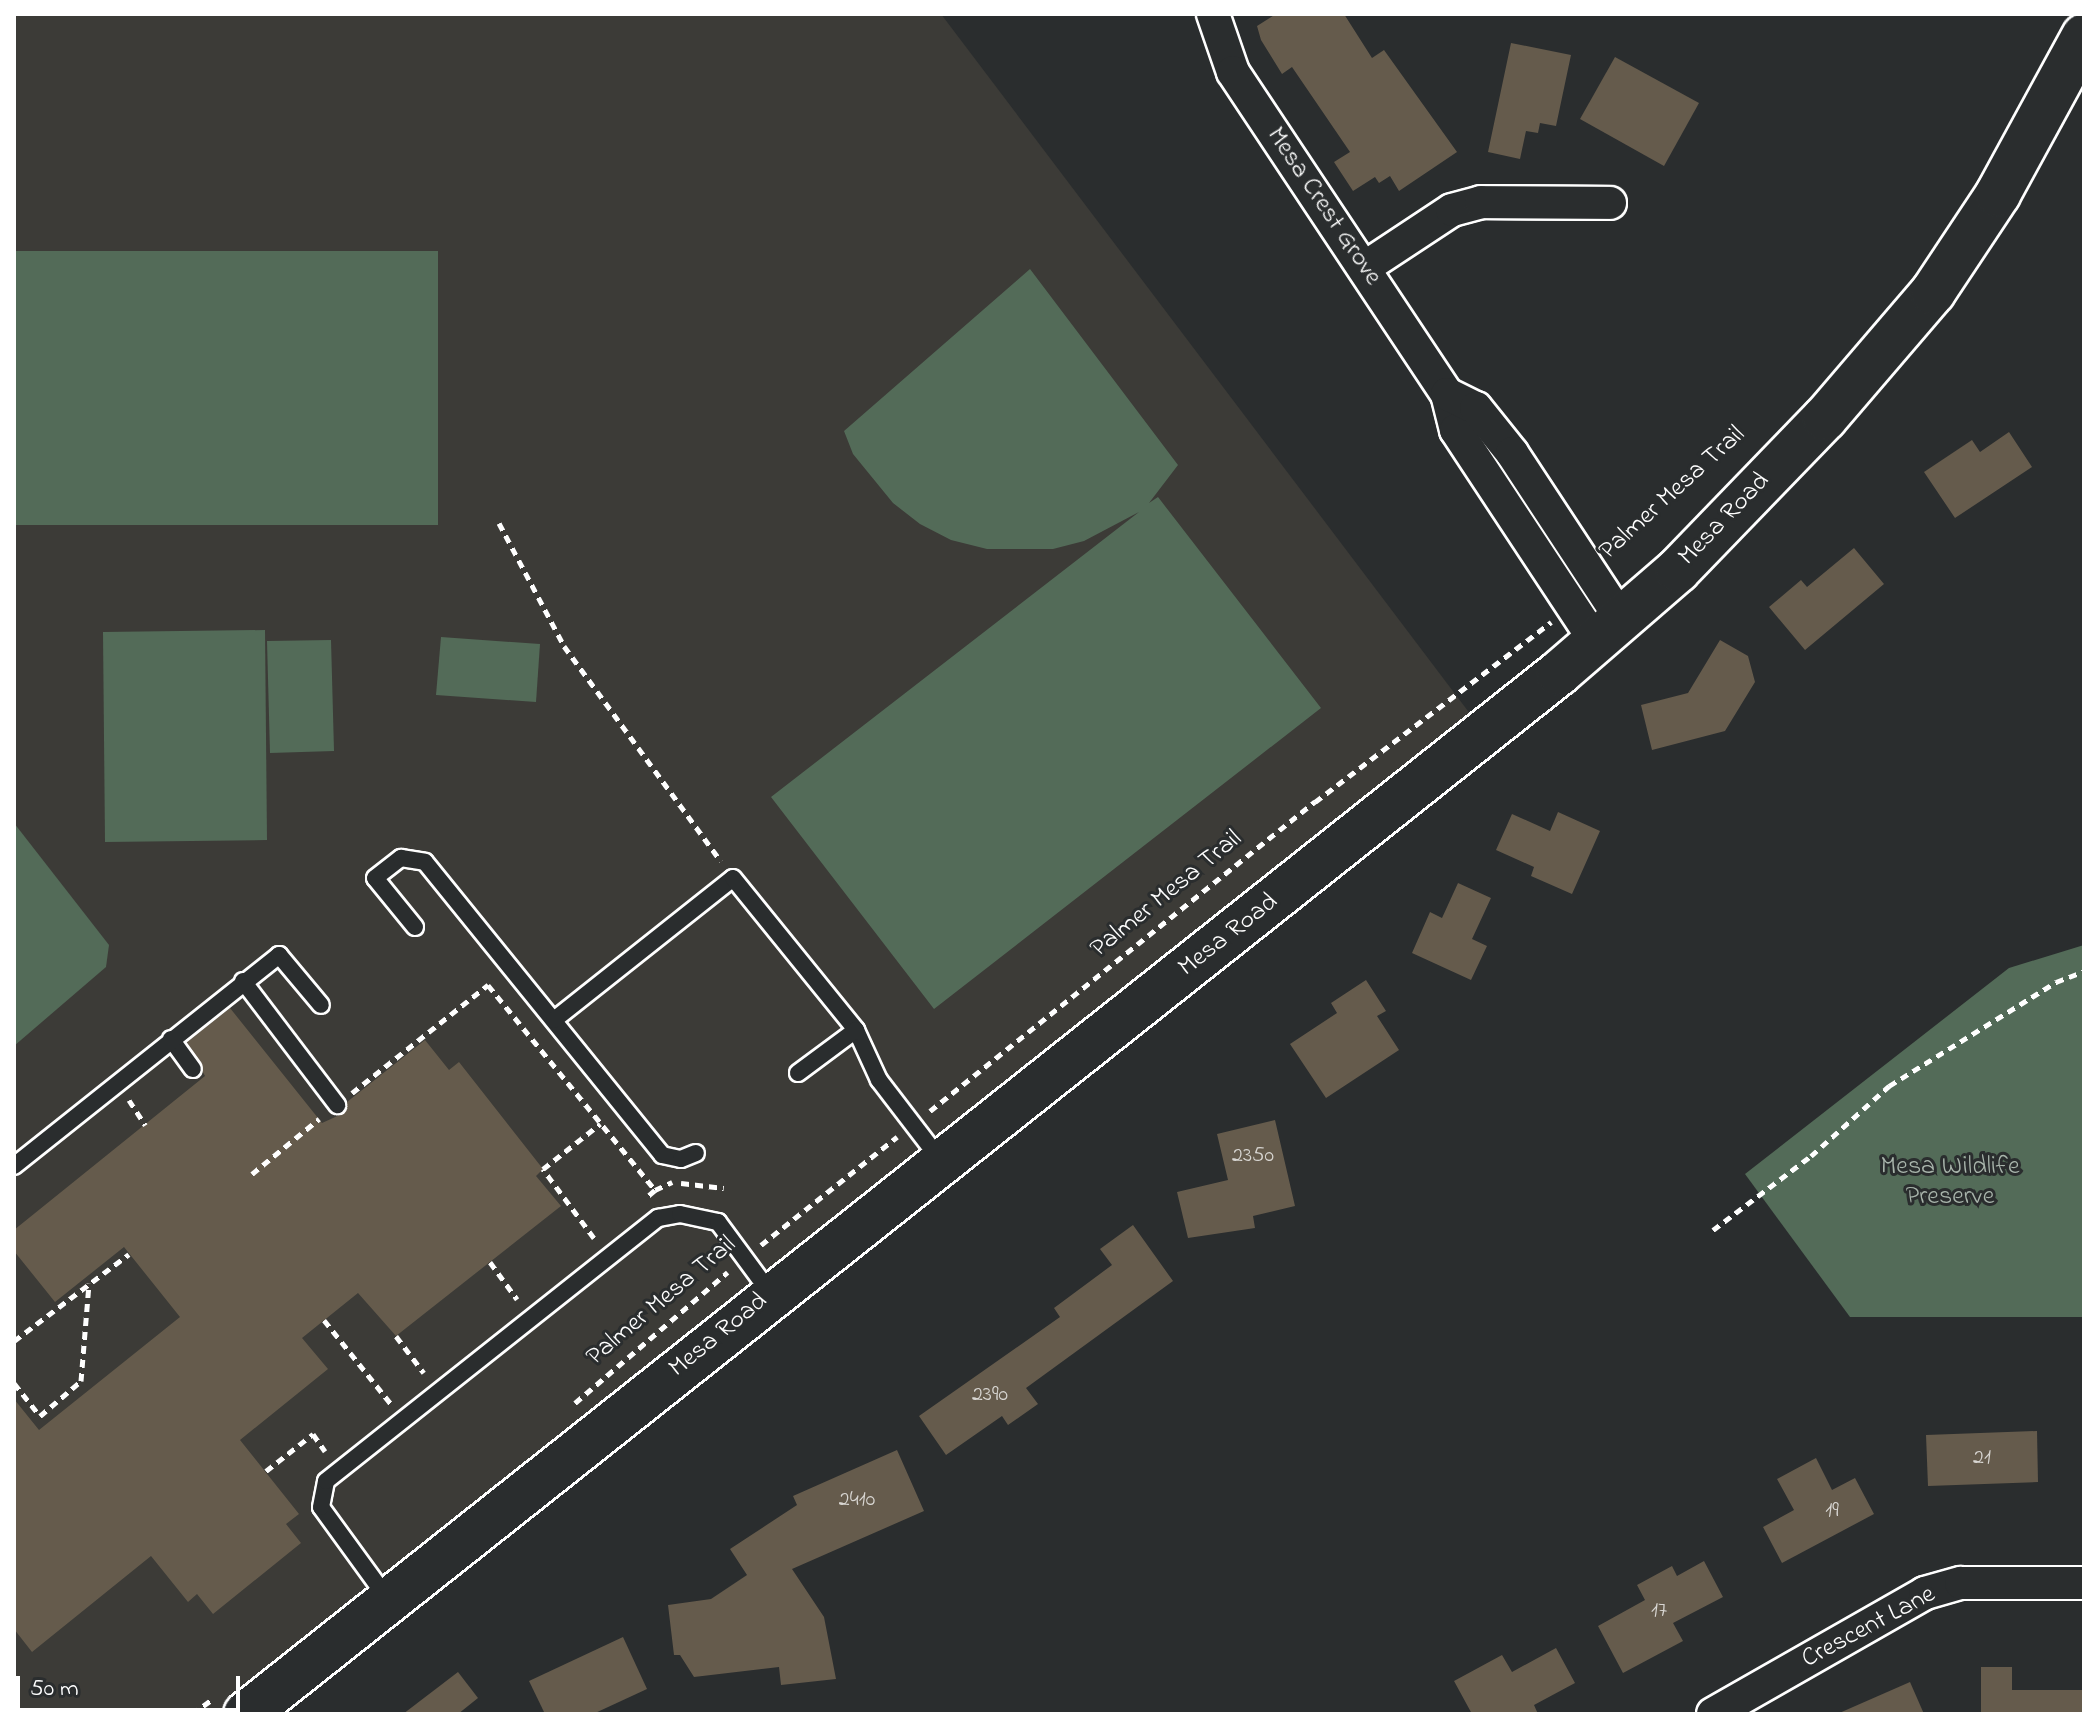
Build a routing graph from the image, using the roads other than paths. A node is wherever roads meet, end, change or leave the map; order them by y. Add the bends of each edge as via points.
1 (1213, 14) edge
2 (2084, 36) edge
3 (1610, 203) dead end
4 (1364, 268) junction
5 (1447, 394) junction
6 (1555, 519) junction
7 (1528, 537) junction
8 (1608, 630) junction
9 (415, 927) dead end
10 (243, 981) junction
11 (321, 1005) dead end
12 (554, 1020) junction
13 (856, 1030) junction
14 (171, 1039) junction
15 (193, 1069) dead end
16 (798, 1073) dead end
17 (337, 1105) road end
18 (696, 1153) dead end
19 (943, 1164) junction
20 (14, 1166) edge
21 (771, 1294) junction
22 (2084, 1583) edge
23 (390, 1602) junction
24 (236, 1701) edge
25 (1713, 1714) edge

1 - 4 street, Mesa Crest Grove via 1233,72
2 - 8 main road, Mesa Road via 1998,194 1933,292 1825,418 1678,570
3 - 4 street via 1481,202 1452,210
4 - 5 street, Mesa Crest Grove
5 - 6 street, Mesa Crest Grove via 1476,408
5 - 7 street, Mesa Crest Grove via 1456,430
6 - 7 street
6 - 8 street, Mesa Crest Grove
7 - 8 street, Mesa Crest Grove via 1572,606
8 - 19 main road, Mesa Road
9 - 12 lane via 375,878 401,858 425,862
10 - 11 lane via 279,955
10 - 14 lane
10 - 17 lane
12 - 13 lane via 733,878
12 - 18 lane via 662,1155 681,1159
13 - 16 lane
13 - 19 lane via 879,1080
14 - 15 lane
14 - 20 lane
19 - 21 main road, Mesa Road
21 - 23 main road, Mesa Road
21 - 23 lane via 718,1222 680,1214 658,1218 326,1481 321,1507
22 - 25 street, Crescent Lane via 1961,1583 1925,1593
23 - 24 main road, Mesa Road

